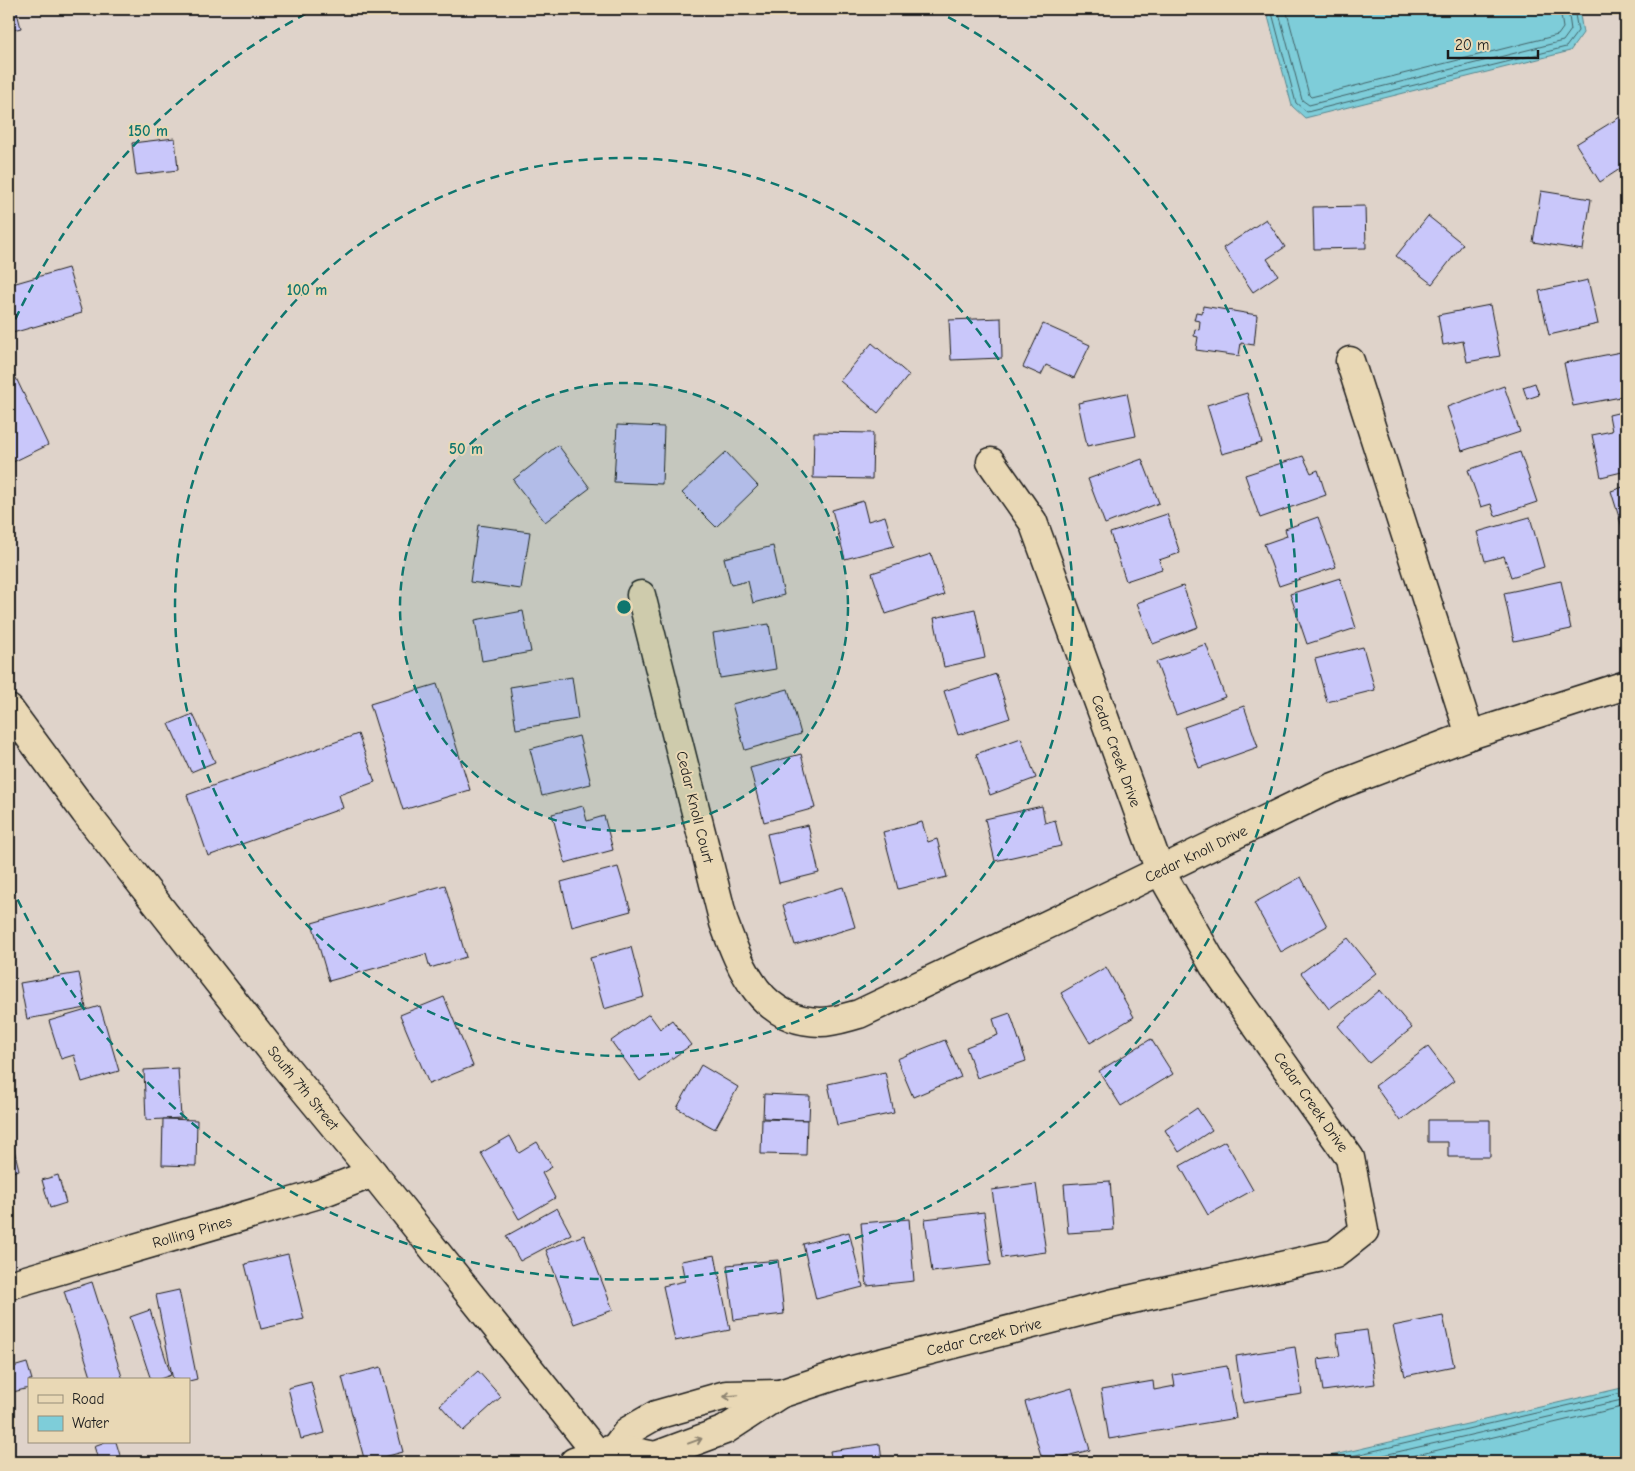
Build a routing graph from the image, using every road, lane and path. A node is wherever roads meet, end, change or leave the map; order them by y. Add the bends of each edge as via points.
1 (1350, 361) dead end
2 (991, 462) dead end
3 (641, 595) dead end
4 (1626, 685) edge
5 (9, 709) edge
6 (1470, 735) junction
7 (1160, 871) junction
8 (773, 1007) joint
9 (373, 1174) junction
10 (9, 1285) edge
11 (780, 1394) junction
12 (598, 1456) edge

1 - 6 street
2 - 7 street, Cedar Creek Drive via 1033,522
3 - 8 street, Cedar Knoll Court via 724,923 736,958 752,986
4 - 6 street, Cedar Knoll Drive
5 - 9 street, South 7th Street via 260,1036
6 - 7 street, Cedar Knoll Drive via 1331,788
7 - 8 street, Cedar Knoll Drive via 859,1014 822,1022 796,1019
7 - 11 street, Cedar Creek Drive via 1214,966 1350,1158 1364,1231 1335,1254 1110,1304 853,1370
9 - 10 street, Rolling Pines via 319,1194
9 - 12 street, South 7th Street
12 -> 11 street, Cedar Creek Drive via 655,1456 725,1430
11 -> 12 street, Cedar Creek Drive via 726,1395 656,1415 628,1431

